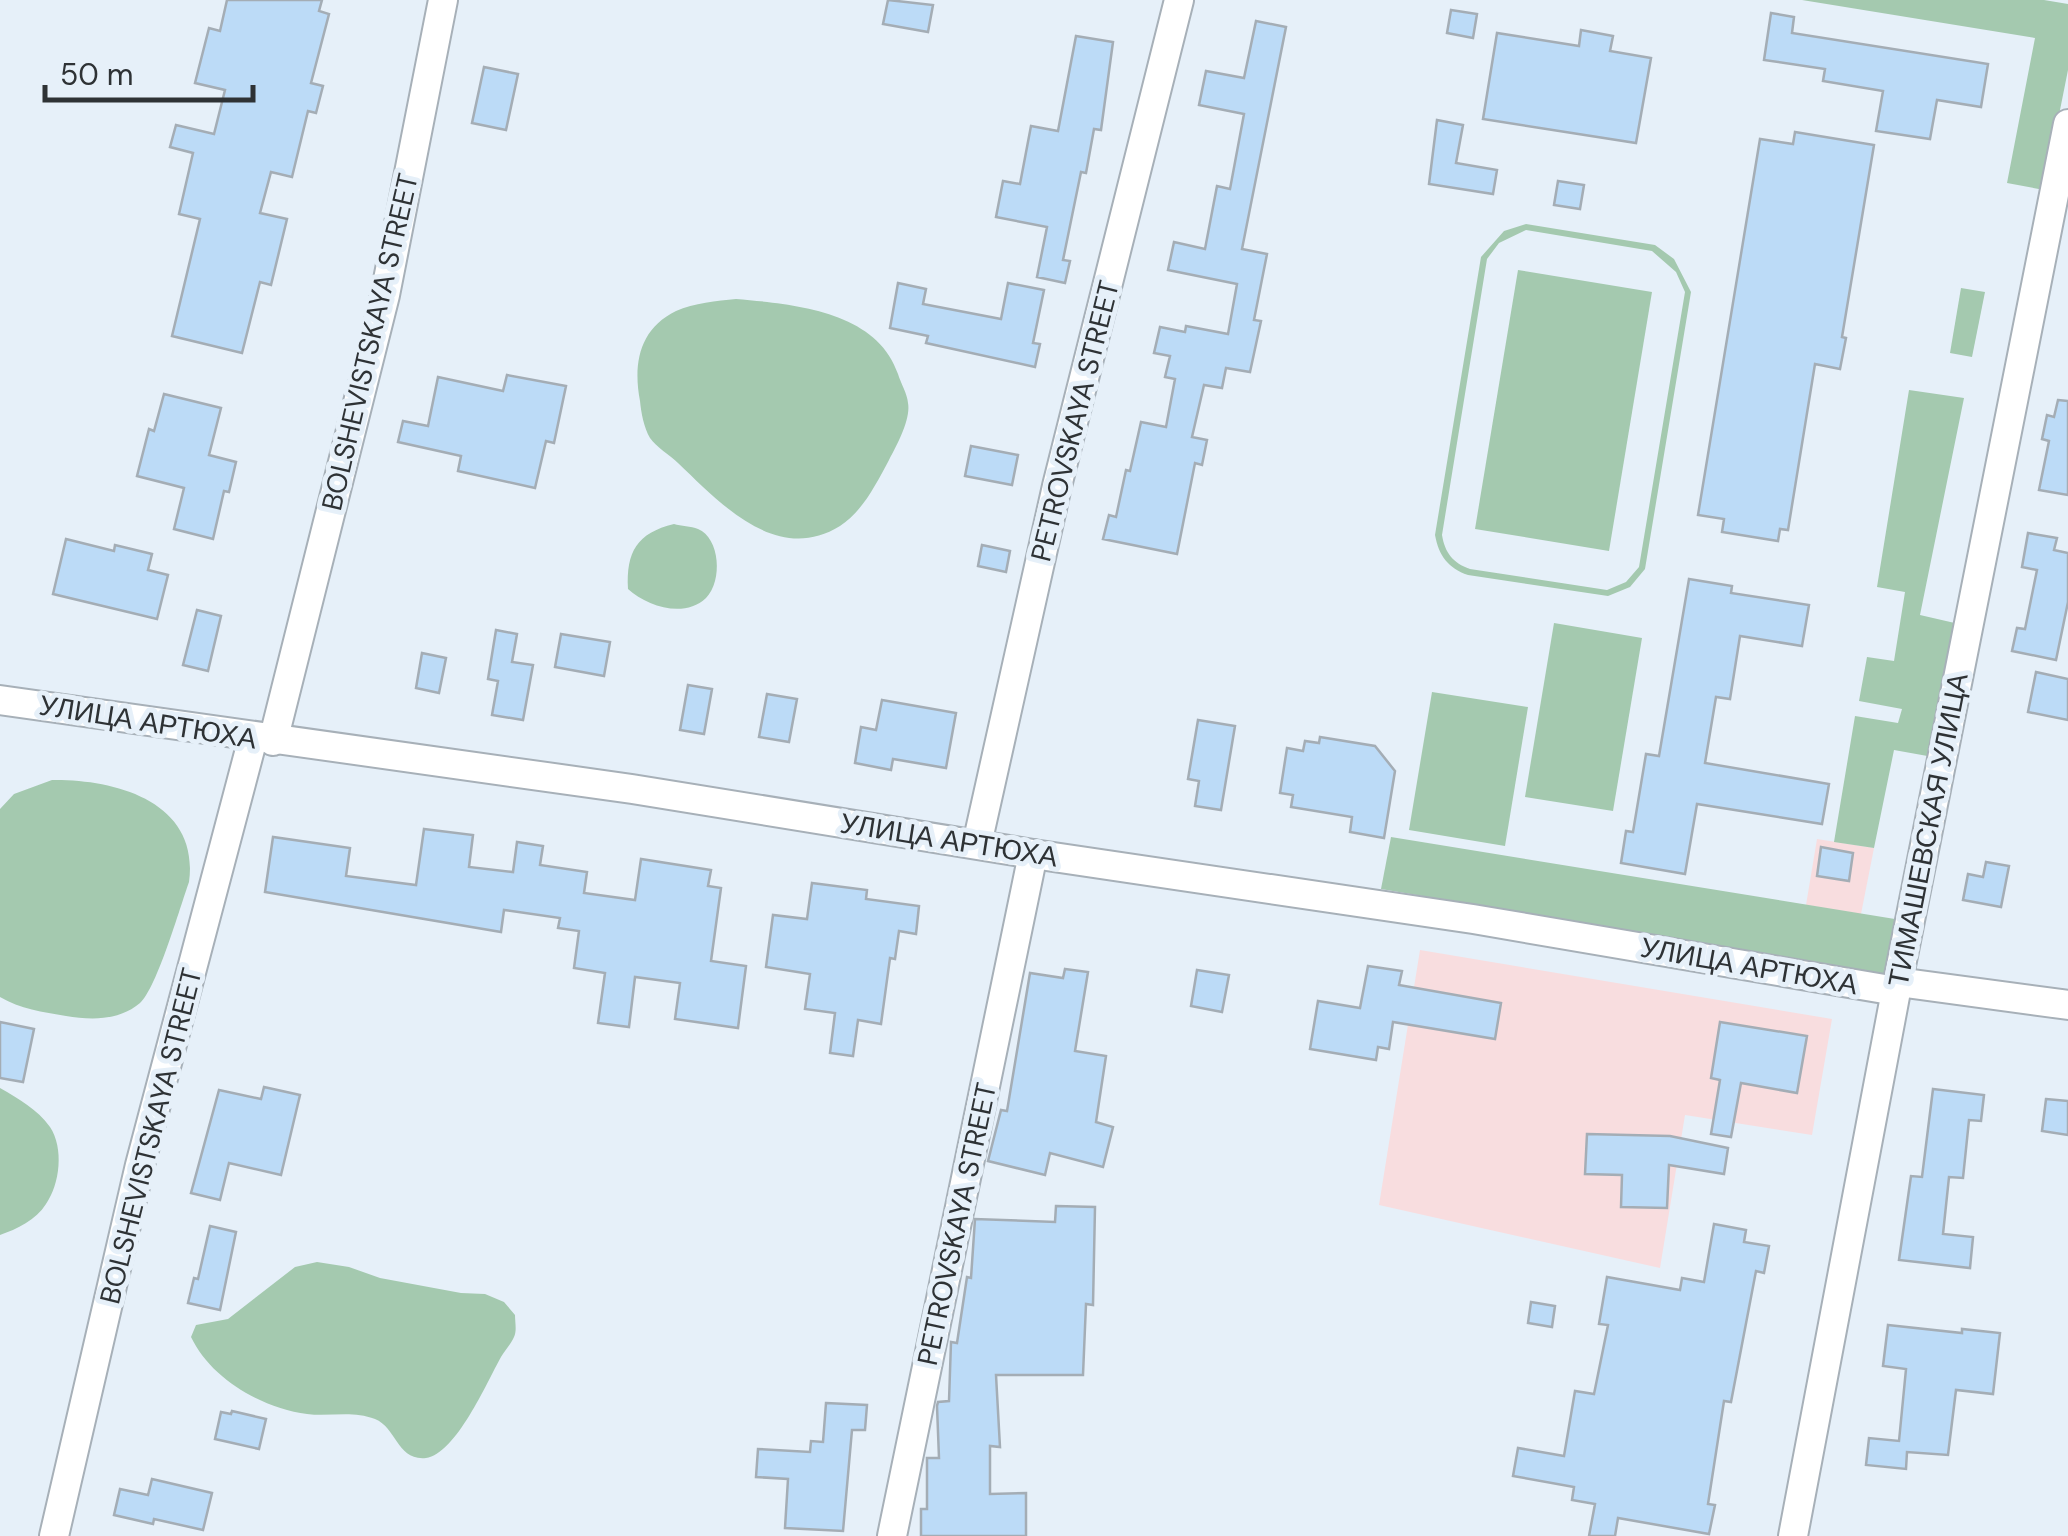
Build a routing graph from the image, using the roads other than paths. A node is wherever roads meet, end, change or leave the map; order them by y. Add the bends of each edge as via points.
1 (443, 0) edge
2 (1178, 0) edge
3 (2068, 124) edge
4 (0, 700) edge
5 (263, 740) junction
6 (976, 844) junction
7 (1034, 854) junction
8 (1897, 986) junction
9 (2068, 1005) edge
10 (54, 1536) edge
11 (892, 1536) edge
12 (1794, 1536) edge

1 - 5 street, BOLSHEVISTSKAYA STREET via 384,296
2 - 6 street, PETROVSKAYA STREET
3 - 8 street, ТИМАШЕВСКАЯ УЛИЦА
4 - 5 street, УЛИЦА АРТЮХА
5 - 6 street, УЛИЦА АРТЮХА
5 - 10 street, BOLSHEVISTSKAYA STREET via 140,1165
6 - 7 street, УЛИЦА АРТЮХА
7 - 8 street, УЛИЦА АРТЮХА
7 - 11 street, PETROVSKAYA STREET
8 - 9 street, УЛИЦА АРТЮХА
8 - 12 street, ТИМАШЕВСКАЯ УЛИЦА

